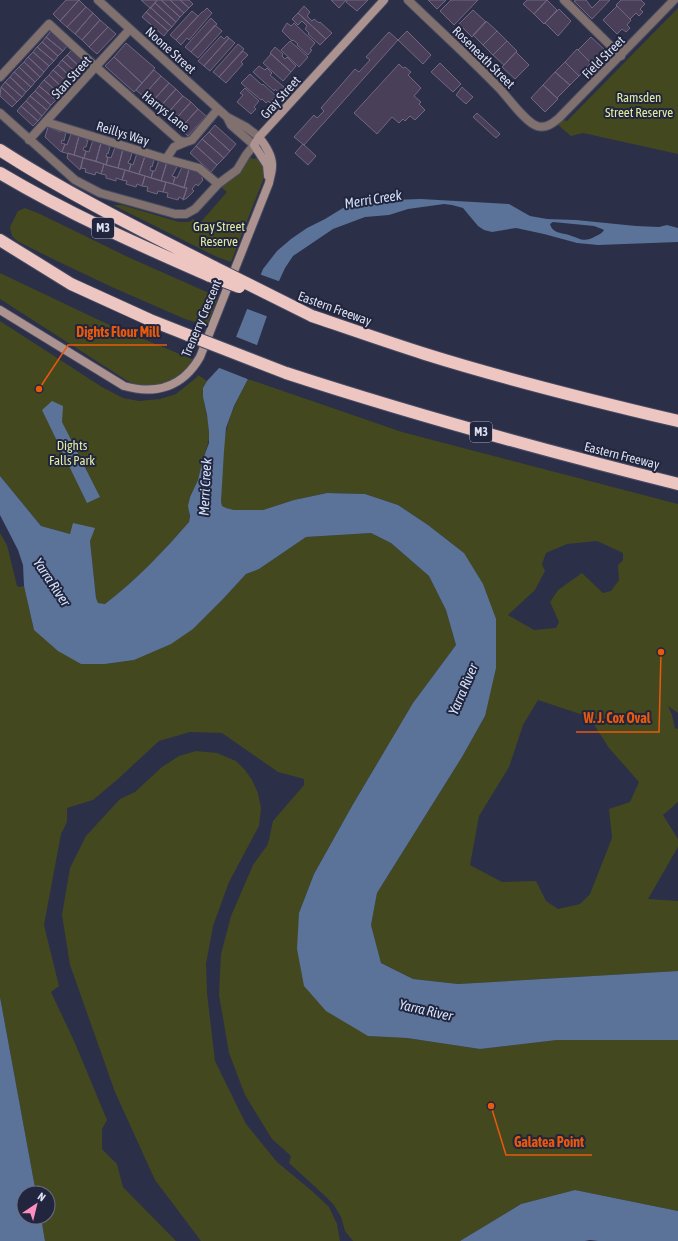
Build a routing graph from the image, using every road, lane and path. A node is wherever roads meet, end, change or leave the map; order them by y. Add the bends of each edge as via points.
1 (98, 0) edge
2 (384, 0) edge
3 (408, 0) edge
4 (564, 0) edge
5 (674, 0) edge
6 (130, 29) junction
7 (621, 56) junction
8 (96, 67) junction
9 (0, 77) edge
10 (218, 109) junction
11 (0, 113) edge
12 (227, 117) junction
13 (46, 122) junction
14 (545, 126) joint
15 (259, 137) junction
16 (29, 140) junction
17 (186, 142) junction
18 (254, 145) junction
19 (0, 150) edge
20 (166, 159) junction
21 (0, 173) edge
22 (269, 183) junction
23 (218, 184) junction
24 (0, 240) edge
25 (0, 250) edge
26 (212, 271) junction
27 (71, 284) junction
28 (0, 310) edge
29 (678, 421) edge
30 (678, 484) edge

1 - 6 street, Noone Street
2 - 15 street, Gray Street
3 - 14 street, Roseneath Street via 494,83 527,119 536,125
4 - 7 street
5 - 7 street, Field Street
6 - 8 street, Stan Street
6 - 10 street, Noone Street
7 - 14 street, Field Street via 559,118
8 - 9 street, Harrys Lane via 49,24
8 - 13 street, Stan Street
8 - 17 street, Harrys Lane via 180,141
10 - 12 street, Noone Street
10 - 17 street, Harrys Lane via 192,140
11 - 16 street
12 - 15 street, Noone Street
12 - 18 street, Noone Street
13 - 16 street, Stan Street
13 - 20 street, Reillys Way
15 - 18 street, Gray Street
15 - 22 street, Trenerry Crescent via 271,159
16 - 23 street, Gray Street via 75,180 100,193 175,214 186,214 195,210
17 - 20 street via 174,147
18 - 22 street via 266,165
18 - 23 street, Gray Street via 237,170
19 - 26 highway via 76,196
20 - 23 street, Reillys Way via 199,168
21 - 26 highway, Eastern Freeway / M3 via 141,246
22 - 28 street, Trenerry Crescent via 200,356 193,368 174,383 147,390 124,386
24 - 27 highway, Eastern Freeway / M3
25 - 27 highway
26 - 29 highway, Eastern Freeway / M3, bridge via 312,316 370,336 475,369
27 - 30 highway, Eastern Freeway / M3, bridge via 150,320 286,373 539,449

